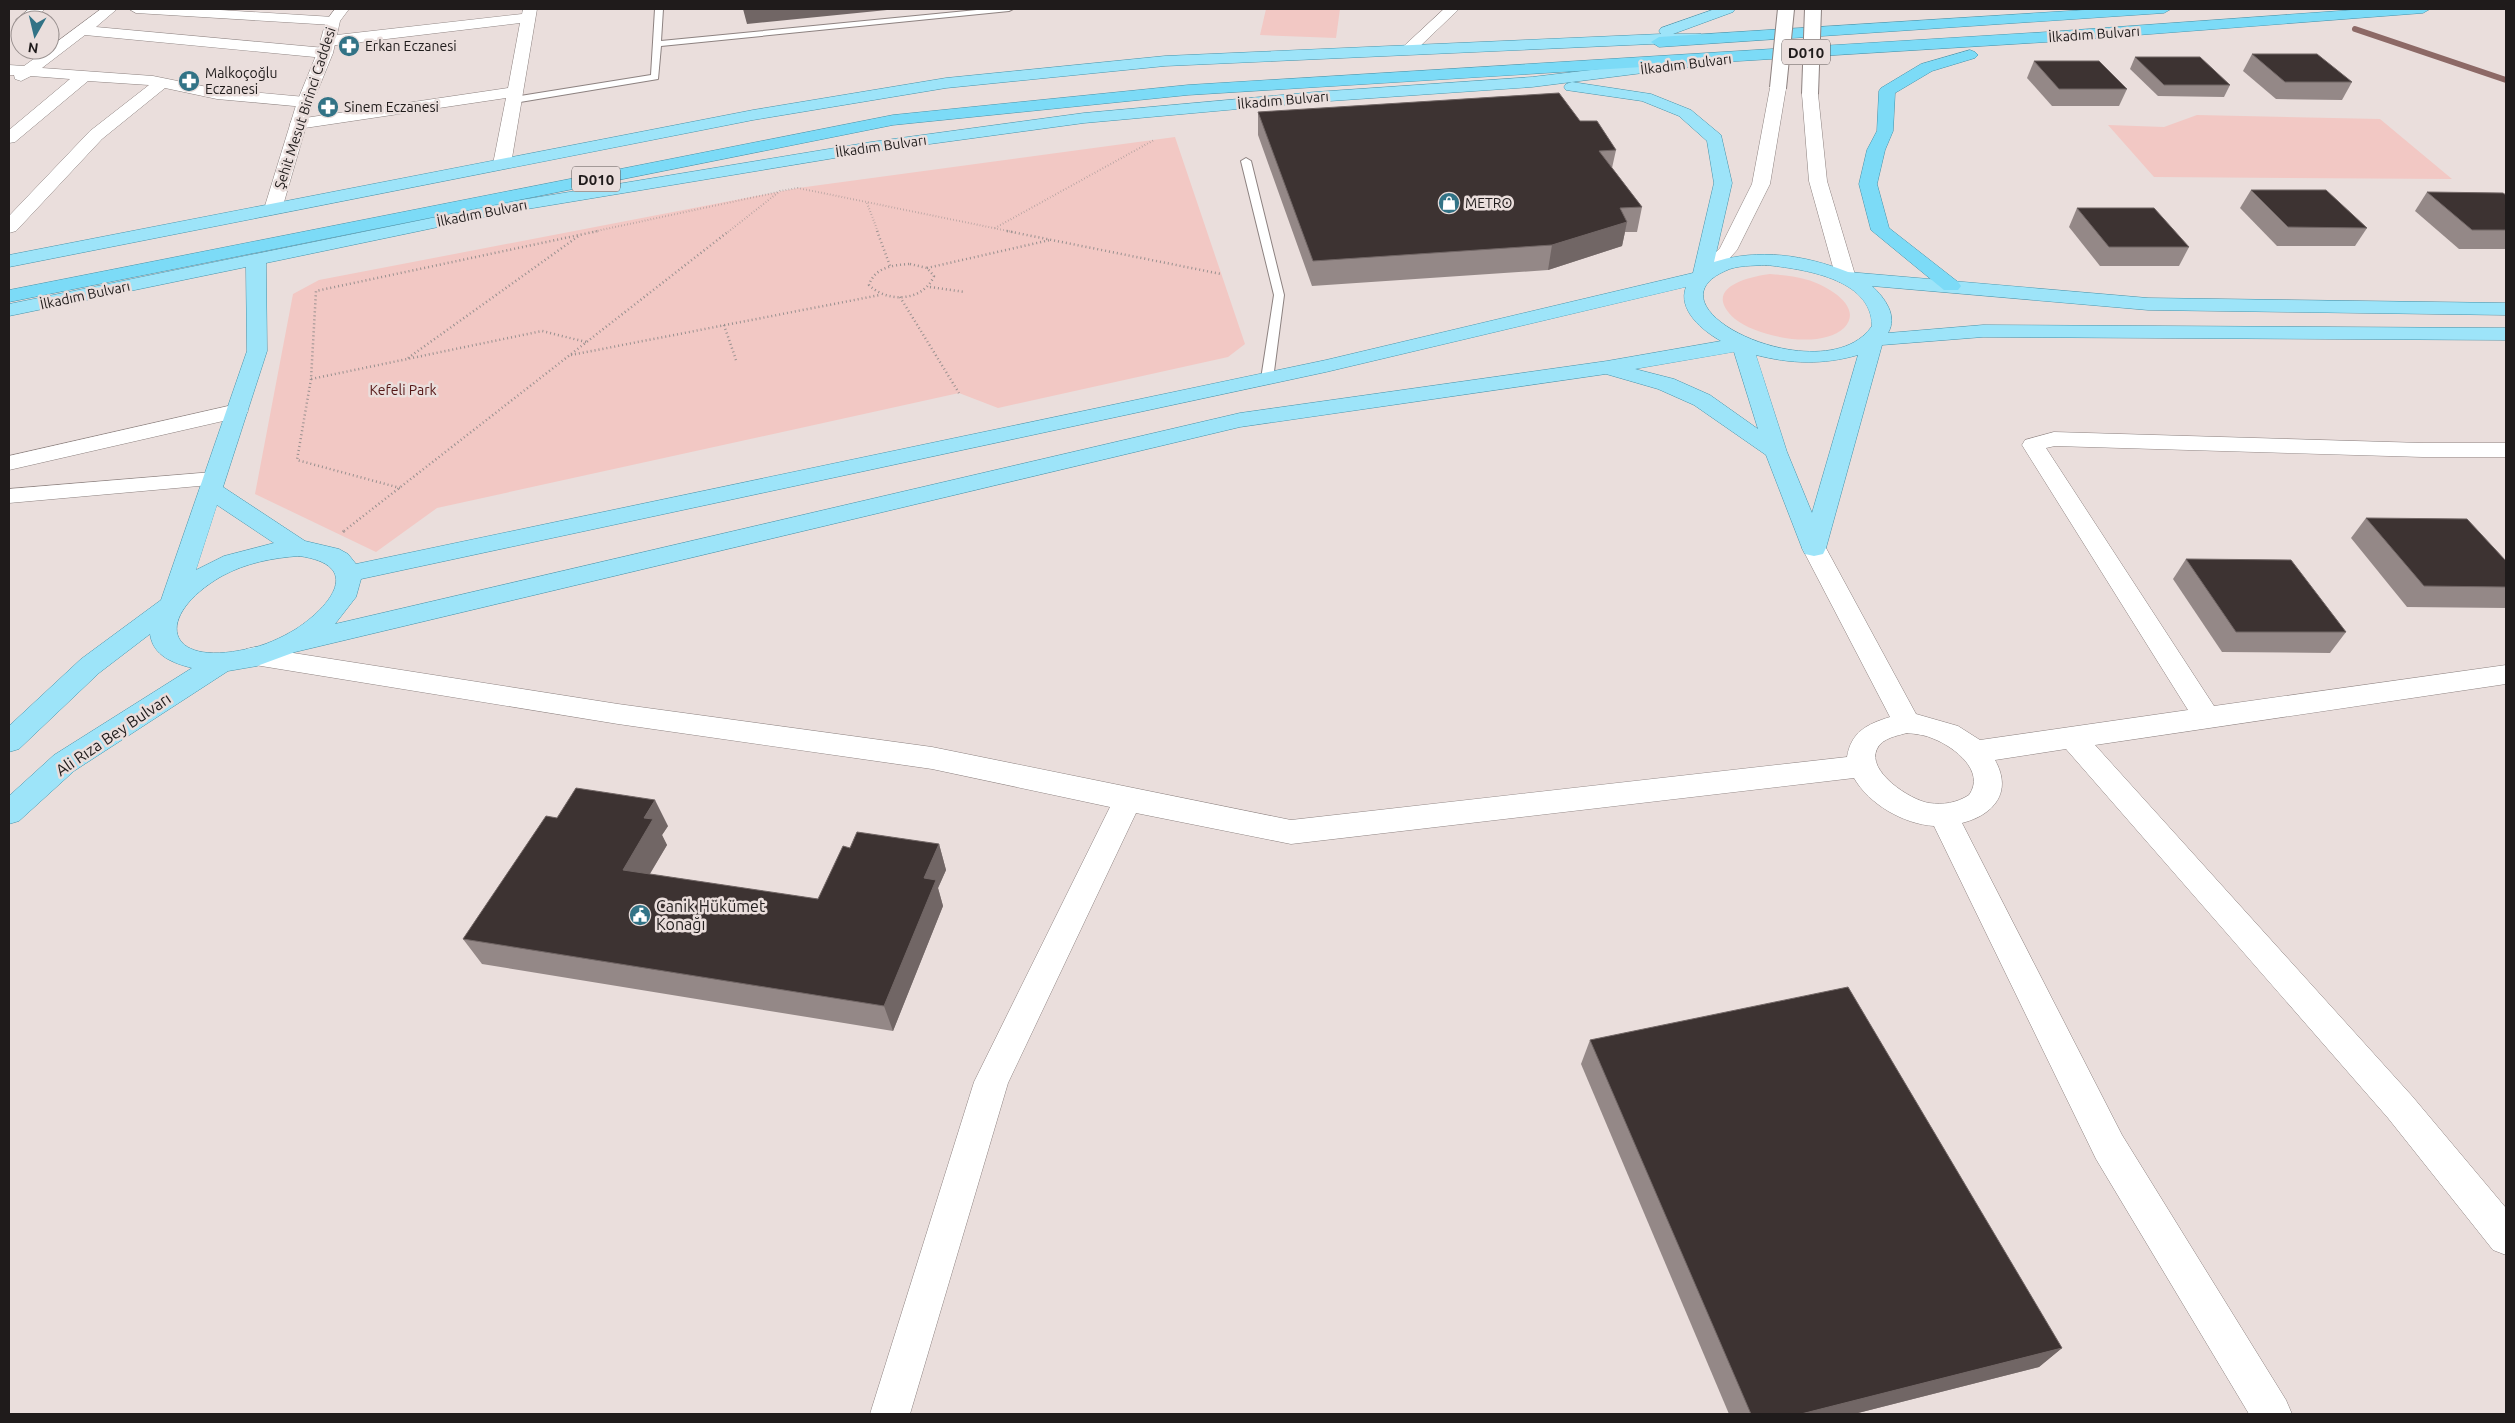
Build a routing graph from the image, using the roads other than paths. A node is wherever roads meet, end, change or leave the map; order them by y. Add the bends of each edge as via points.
1 (110, 9) edge
2 (136, 9) edge
3 (659, 9) edge
4 (1009, 9) edge
5 (1452, 9) edge
6 (1728, 9) edge
7 (1786, 9) edge
8 (1813, 9) edge
9 (1943, 9) edge
10 (2164, 9) edge
11 (2423, 9) edge
12 (218, 11) edge
13 (530, 13) edge
14 (338, 15) edge
15 (2038, 18) junction
16 (82, 30) junction
17 (1755, 35) junction
18 (2047, 37) junction
19 (1643, 38) junction
20 (656, 44) junction
21 (326, 47) junction
22 (1410, 48) junction
23 (1764, 55) junction
24 (9, 70) edge
25 (27, 71) junction
26 (84, 76) junction
27 (162, 82) junction
28 (1532, 82) junction
29 (1187, 84) junction
30 (9, 87) edge
31 (514, 96) junction
32 (305, 102) junction
33 (298, 124) junction
34 (9, 138) edge
35 (1246, 161) dead end
36 (502, 164) junction
37 (273, 209) junction
38 (9, 227) edge
39 (256, 259) junction
40 (9, 261) edge
41 (1702, 276) junction
42 (1846, 278) junction
43 (9, 284) edge
44 (1951, 286) junction
45 (9, 296) edge
46 (2506, 309) edge
47 (9, 310) edge
48 (2506, 334) edge
49 (1873, 340) junction
50 (1742, 344) junction
51 (1607, 367) junction
52 (1267, 379) junction
53 (237, 411) junction
54 (2506, 450) edge
55 (1776, 452) junction
56 (9, 463) edge
57 (212, 484) junction
58 (9, 496) edge
59 (299, 548) junction
60 (1814, 548) junction
61 (348, 574) junction
62 (172, 604) junction
63 (286, 645) junction
64 (255, 656) junction
65 (222, 662) junction
66 (2506, 674) edge
67 (2207, 717) junction
68 (1907, 723) junction
69 (2072, 738) junction
70 (9, 742) edge
71 (1974, 752) junction
72 (1862, 766) junction
73 (1128, 800) junction
74 (9, 813) edge
75 (1943, 815) junction
76 (2506, 1236) edge
77 (890, 1414) edge
78 (2272, 1414) edge

1 - 16 street
2 - 12 street
3 - 20 lane
4 - 20 lane
5 - 22 street
6 - 19 main road
7 - 41 street, bridge via 1778,88 1761,184 1728,250
8 - 42 street, bridge via 1810,94 1818,181
9 - 15 highway
10 - 15 highway, İlkadım Bulvarı / D010
11 - 18 highway, İlkadım Bulvarı / D010
12 - 14 street
13 - 21 street
13 - 31 street
14 - 21 street, Şehit Mesut Birinci Caddesi
15 - 17 highway, İlkadım Bulvarı / D010
16 - 21 street
16 - 25 street
17 - 19 main road, İlkadım Bulvarı
17 - 29 highway, İlkadım Bulvarı / D010
18 - 23 highway, İlkadım Bulvarı / D010
18 - 44 highway via 1934,63 1909,74 1887,91 1885,131 1876,150 1868,184 1880,230
19 - 22 main road, İlkadım Bulvarı
20 - 31 lane via 655,77
21 - 32 street, Şehit Mesut Birinci Caddesi
22 - 36 main road, İlkadım Bulvarı via 1165,61 946,83 753,115
23 - 28 main road, İlkadım Bulvarı
23 - 29 highway, İlkadım Bulvarı / D010
24 - 25 street
25 - 26 street
25 - 30 street
26 - 27 street
26 - 34 street
27 - 32 street via 217,94
27 - 38 street via 96,135
28 - 39 main road, İlkadım Bulvarı via 1103,116 881,146 515,206
28 - 41 main road via 1645,97 1685,112 1715,139 1723,183
29 - 43 highway, İlkadım Bulvarı / D010 via 908,107
29 - 45 highway, İlkadım Bulvarı / D010 via 893,120
31 - 33 street
31 - 36 street
32 - 33 street, Şehit Mesut Birinci Caddesi
33 - 37 street, Şehit Mesut Birinci Caddesi
35 - 52 lane via 1279,295
36 - 37 main road, İlkadım Bulvarı
37 - 40 main road, İlkadım Bulvarı
39 - 47 main road, İlkadım Bulvarı
39 - 53 main road via 257,351
41 - 42 main road via 1725,265 1766,259 1803,264
41 - 50 main road via 1694,289 1694,303 1702,318
41 - 52 main road
42 - 44 main road
42 - 49 main road via 1867,293 1880,309 1882,326
44 - 46 main road via 2148,304
48 - 49 main road via 1983,331
49 - 50 main road via 1856,350 1831,356 1771,352
49 - 60 main road
50 - 51 main road
50 - 55 main road
51 - 55 main road via 1666,384 1702,400
51 - 63 main road via 1240,420
52 - 61 main road
53 - 56 street
53 - 57 main road
54 - 67 street via 2054,439 2034,445
55 - 60 main road
57 - 58 street
57 - 59 main road
57 - 62 main road
59 - 61 main road via 322,552 339,560
59 - 62 main road via 272,550 221,567 190,586
60 - 68 street
61 - 63 main road via 346,591 335,610 314,629
62 - 65 main road via 162,622 163,639 174,652 194,660
62 - 70 main road via 90,666
63 - 64 main road
64 - 65 main road
64 - 73 street via 618,714 932,758
65 - 74 main road, Ali Rıza Bey Bulvarı via 64,763
66 - 67 street
67 - 69 street
68 - 71 street via 1955,736
68 - 72 street via 1885,726 1869,735 1861,749
69 - 71 street
69 - 76 street via 2400,1107
71 - 75 street via 1986,769 1989,787 1982,802 1966,812
72 - 73 street via 1291,832
72 - 75 street via 1873,784 1892,800 1917,811
73 - 77 street via 991,1082
75 - 78 street via 2110,1147

